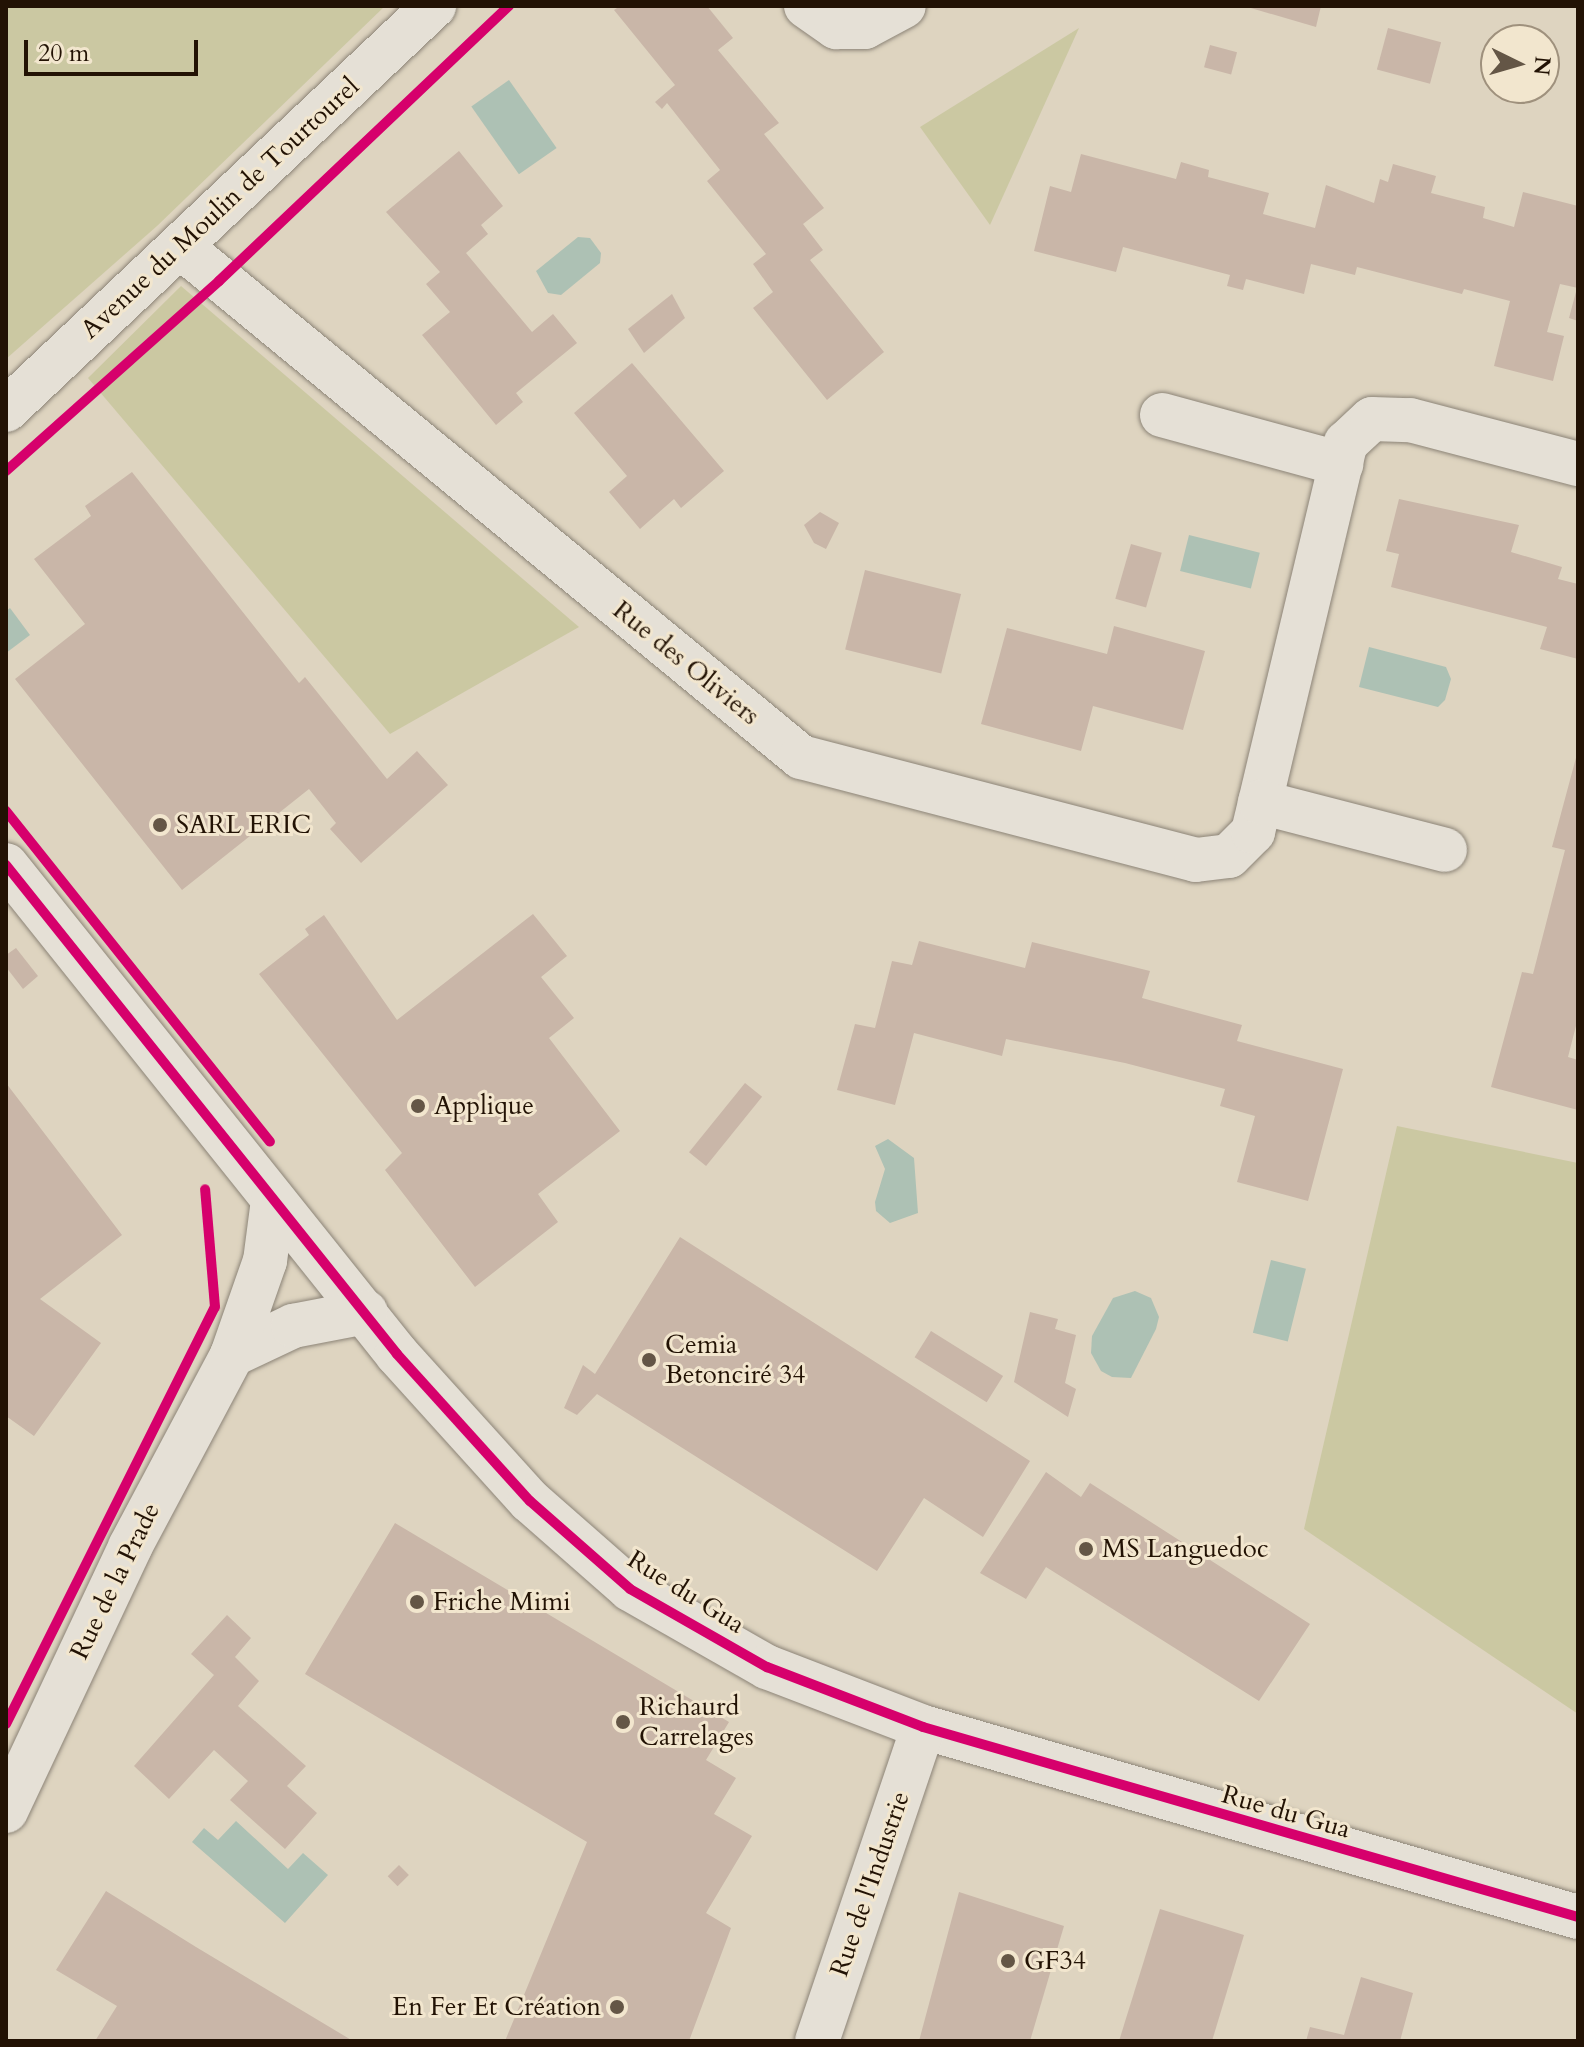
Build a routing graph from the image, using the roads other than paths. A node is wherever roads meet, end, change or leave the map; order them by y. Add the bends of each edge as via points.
1 (434, 6) edge
2 (806, 6) edge
3 (904, 6) edge
4 (181, 247) junction
5 (6, 410) edge
6 (1162, 415) dead end
7 (1341, 464) junction
8 (1578, 464) edge
9 (1260, 802) junction
10 (1445, 850) dead end
11 (6, 865) edge
12 (273, 1200) junction
13 (366, 1312) junction
14 (232, 1355) junction
15 (923, 1727) junction
16 (6, 1811) edge
17 (1578, 1917) edge
18 (817, 2041) edge

1 - 4 street, Avenue du Moulin de Tourtourel
2 - 3 street via 836,27 865,27
4 - 5 street, Avenue du Moulin de Tourtourel
4 - 9 street, Rue des Oliviers via 801,757 1196,860 1229,856 1253,832
6 - 7 street
7 - 8 street, Rue des Oliviers via 1346,443 1372,419 1410,420
7 - 9 street, Rue des Oliviers
9 - 10 street
11 - 12 street, Rue du Gua
12 - 13 street, Rue du Gua
12 - 14 street, Rue de la Prade via 265,1261
13 - 14 street via 293,1326
13 - 15 street, Rue du Gua via 397,1354 530,1501 630,1589 767,1667
14 - 16 street, Rue de la Prade via 130,1547
15 - 17 street, Rue du Gua
15 - 18 street, Rue de l'Industrie

